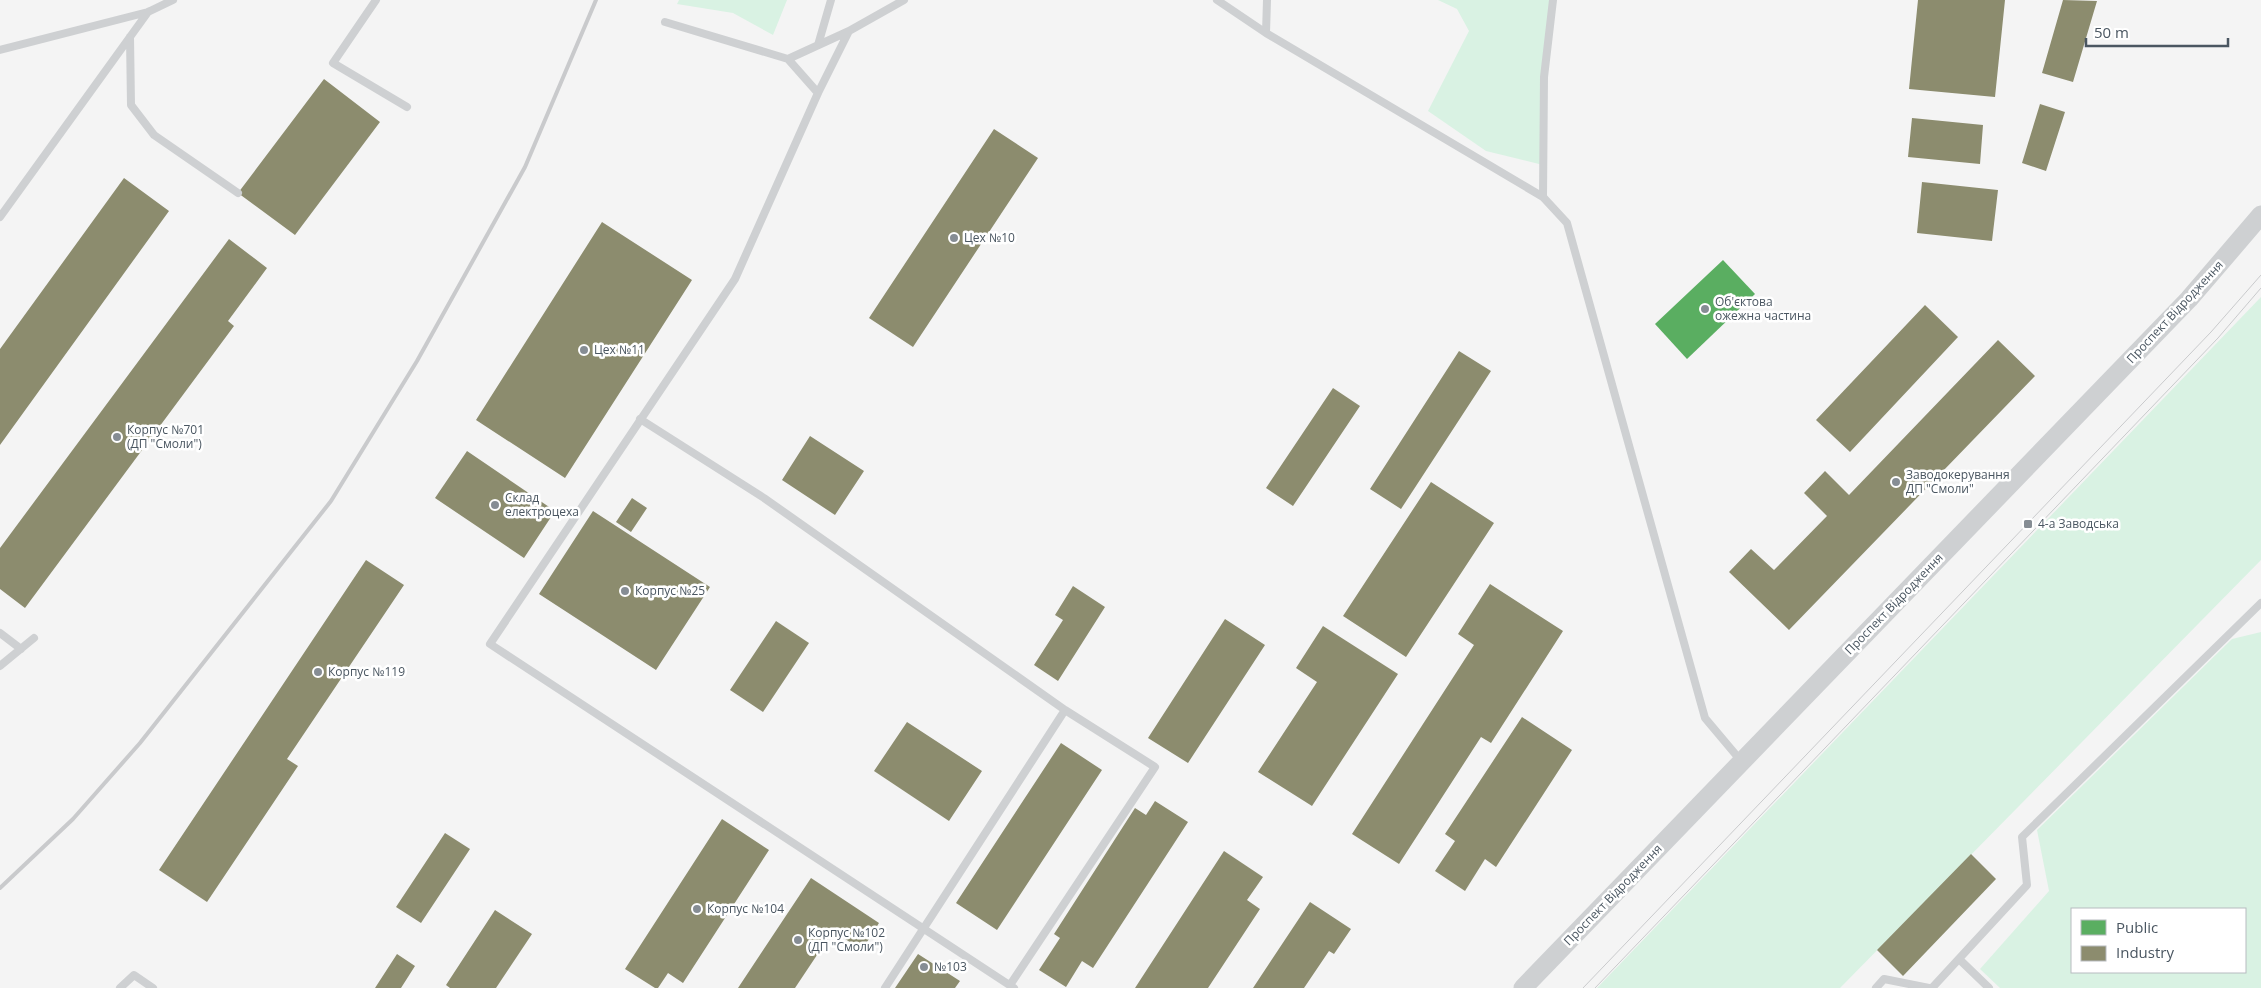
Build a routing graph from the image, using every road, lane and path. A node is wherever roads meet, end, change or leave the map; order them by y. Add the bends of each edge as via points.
1 (173, 0) edge
2 (376, 0) edge
3 (831, 0) edge
4 (904, 0) edge
5 (1217, 0) edge
6 (1266, 0) edge
7 (1553, 0) edge
8 (148, 12) junction
9 (664, 22) dead end
10 (849, 31) junction
11 (1266, 33) junction
12 (130, 37) junction
13 (818, 45) junction
14 (0, 50) edge
15 (788, 59) junction
16 (818, 93) junction
17 (407, 107) dead end
18 (238, 193) dead end
19 (1542, 197) junction
20 (2261, 215) edge
21 (0, 217) edge
22 (640, 420) junction
23 (2261, 603) edge
24 (0, 633) edge
25 (34, 638) dead end
26 (21, 649) junction
27 (0, 666) edge
28 (1065, 710) junction
29 (1742, 762) junction
30 (924, 929) junction
31 (1959, 959) junction
32 (1012, 987) edge
33 (120, 988) edge
34 (153, 988) edge
35 (885, 988) edge
36 (1522, 988) edge
37 (1876, 988) edge
38 (1931, 988) edge
39 (1989, 988) edge

1 - 8 lane
2 - 17 lane via 333,63
3 - 13 lane
4 - 10 lane
5 - 11 lane
6 - 11 lane
7 - 19 lane via 1544,77
8 - 12 lane
8 - 14 lane
9 - 15 lane
10 - 13 lane
10 - 16 lane
11 - 19 lane
12 - 18 lane via 130,105 154,135
12 - 21 lane
13 - 15 lane
15 - 16 lane
16 - 22 lane via 734,279
19 - 29 lane via 1567,223 1705,718
20 - 29 street, Проспект Відродження via 2189,299
22 - 28 lane via 764,498
22 - 30 lane via 490,644
23 - 31 lane via 2022,836 2028,885
24 - 26 lane
25 - 26 lane
26 - 27 lane
28 - 30 lane
28 - 32 lane via 1155,767
29 - 36 street, Проспект Відродження
30 - 32 lane
30 - 35 lane
31 - 38 lane
31 - 39 lane
33 - 34 lane via 134,975
37 - 38 lane via 1884,979

